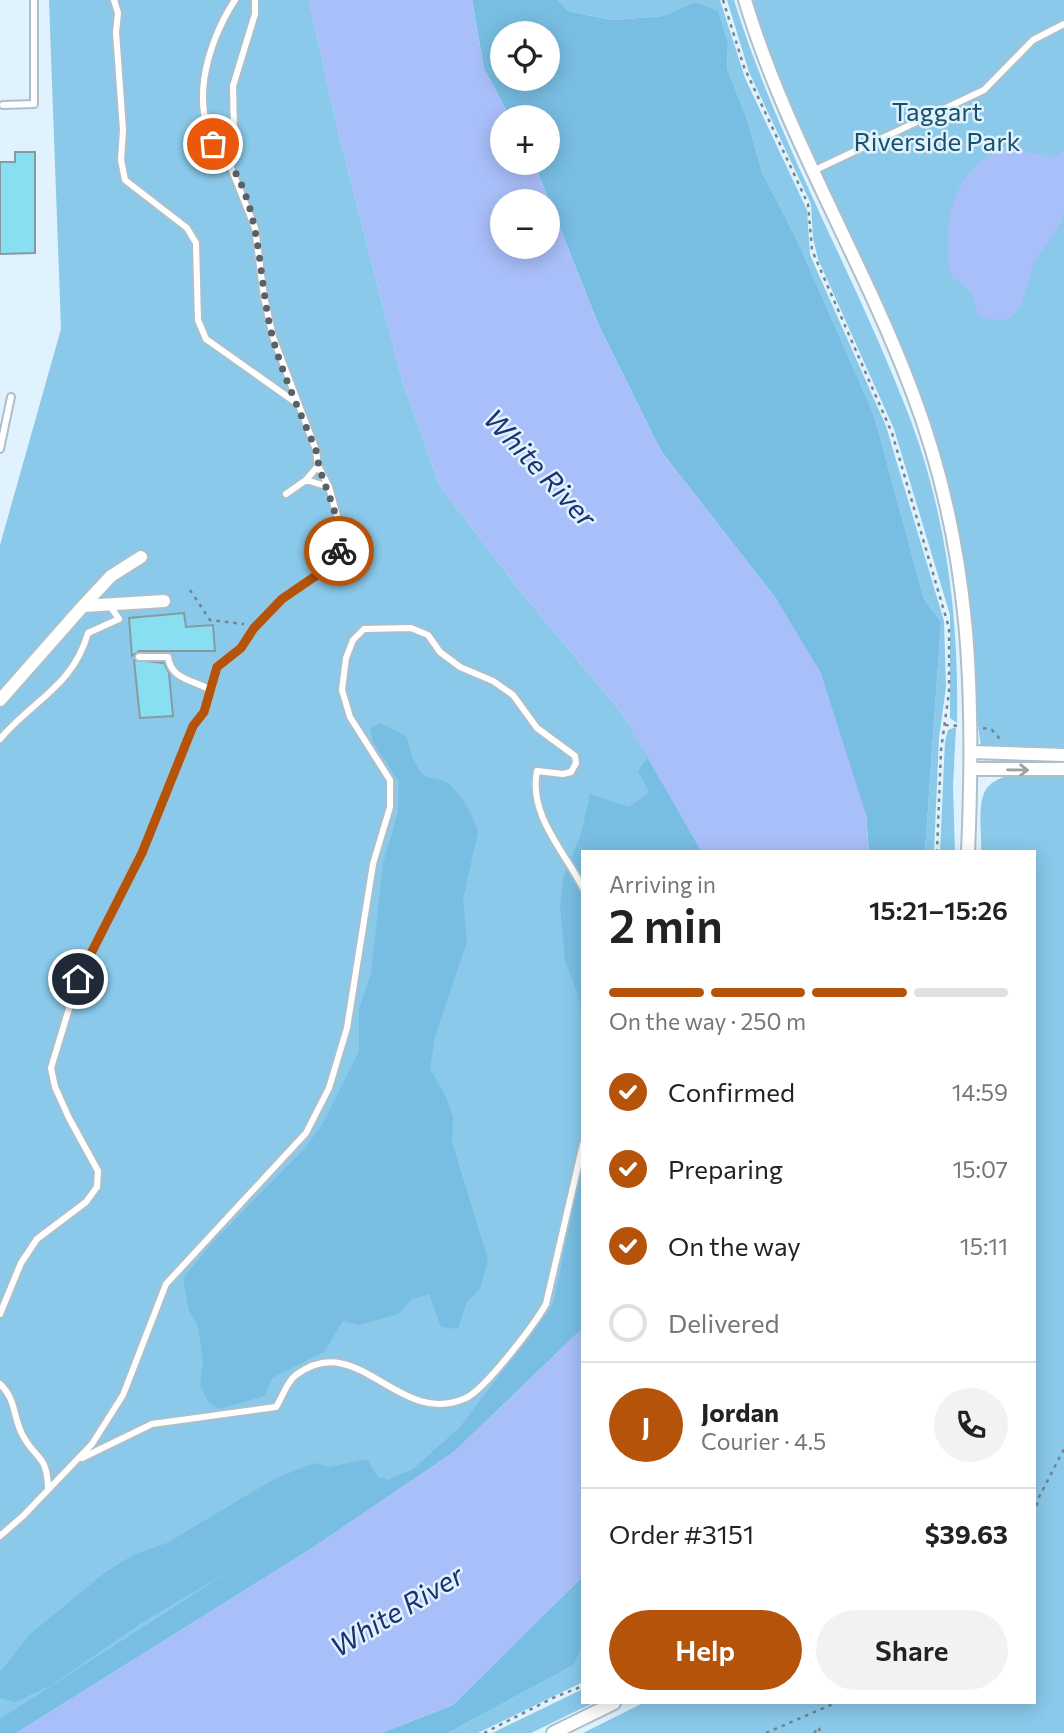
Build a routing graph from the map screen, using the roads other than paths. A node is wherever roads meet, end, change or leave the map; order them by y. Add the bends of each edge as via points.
1 (34, 0) edge
2 (114, 0) edge
3 (235, 0) edge
4 (256, 0) edge
5 (745, 0) edge
6 (1064, 24) edge
7 (3, 105) dead end
8 (226, 155) junction
9 (813, 171) junction
10 (11, 397) dead end
11 (295, 402) junction
12 (0, 449) edge
13 (317, 466) junction
14 (306, 480) junction
15 (328, 487) junction
16 (286, 494) dead end
17 (141, 557) dead end
18 (164, 601) dead end
19 (108, 605) junction
20 (83, 606) junction
21 (139, 657) dead end
22 (211, 690) junction
23 (0, 700) edge
24 (0, 739) edge
25 (972, 752) junction
26 (1064, 755) edge
27 (971, 769) junction
28 (1064, 769) edge
29 (968, 850) edge
30 (581, 884) edge
31 (581, 1153) edge
32 (0, 1314) edge
33 (0, 1384) edge
34 (74, 1463) junction
35 (48, 1488) junction
36 (0, 1536) edge
37 (612, 1704) edge
38 (553, 1733) edge

1 - 7 lane via 34,104
2 - 11 lane via 125,180 187,228 196,243 198,320 206,339
3 - 8 lane via 210,52 204,89 209,136
4 - 8 lane via 256,14 233,86 234,132
5 - 9 street via 765,63
6 - 9 lane via 1033,40 984,90
8 - 11 lane via 255,228 273,337
9 - 25 street via 900,360 938,472 966,610
10 - 12 lane
11 - 13 lane via 316,450
13 - 14 lane
13 - 15 lane
14 - 15 lane
14 - 16 lane
15 - 22 lane via 339,523 339,549 333,564 282,599 241,648 217,667
17 - 20 street via 111,576
18 - 19 street
19 - 20 street
19 - 24 lane via 119,620 88,633 68,676
20 - 23 street
21 - 22 lane via 168,657 169,667 181,678
22 - 32 lane via 142,853 78,979 51,1068 69,1118 98,1171 97,1187 86,1202 37,1239
25 - 26 street
25 - 27 street
27 -> 28 street
27 - 29 street
30 - 34 lane via 552,841 535,783 537,771 570,772 575,756 537,728 513,695 460,667 440,652 428,635 411,628 364,629 353,640 346,658 342,690 350,717 390,780 390,807 373,864 347,1028 328,1088 306,1133 166,1284 123,1395
31 - 34 lane via 546,1304 534,1324 468,1397 426,1403 401,1395 359,1367 340,1362 318,1364 294,1376 276,1407 152,1424
33 - 35 lane via 12,1398 22,1434 46,1463
34 - 35 lane
35 - 36 lane
37 - 38 street

